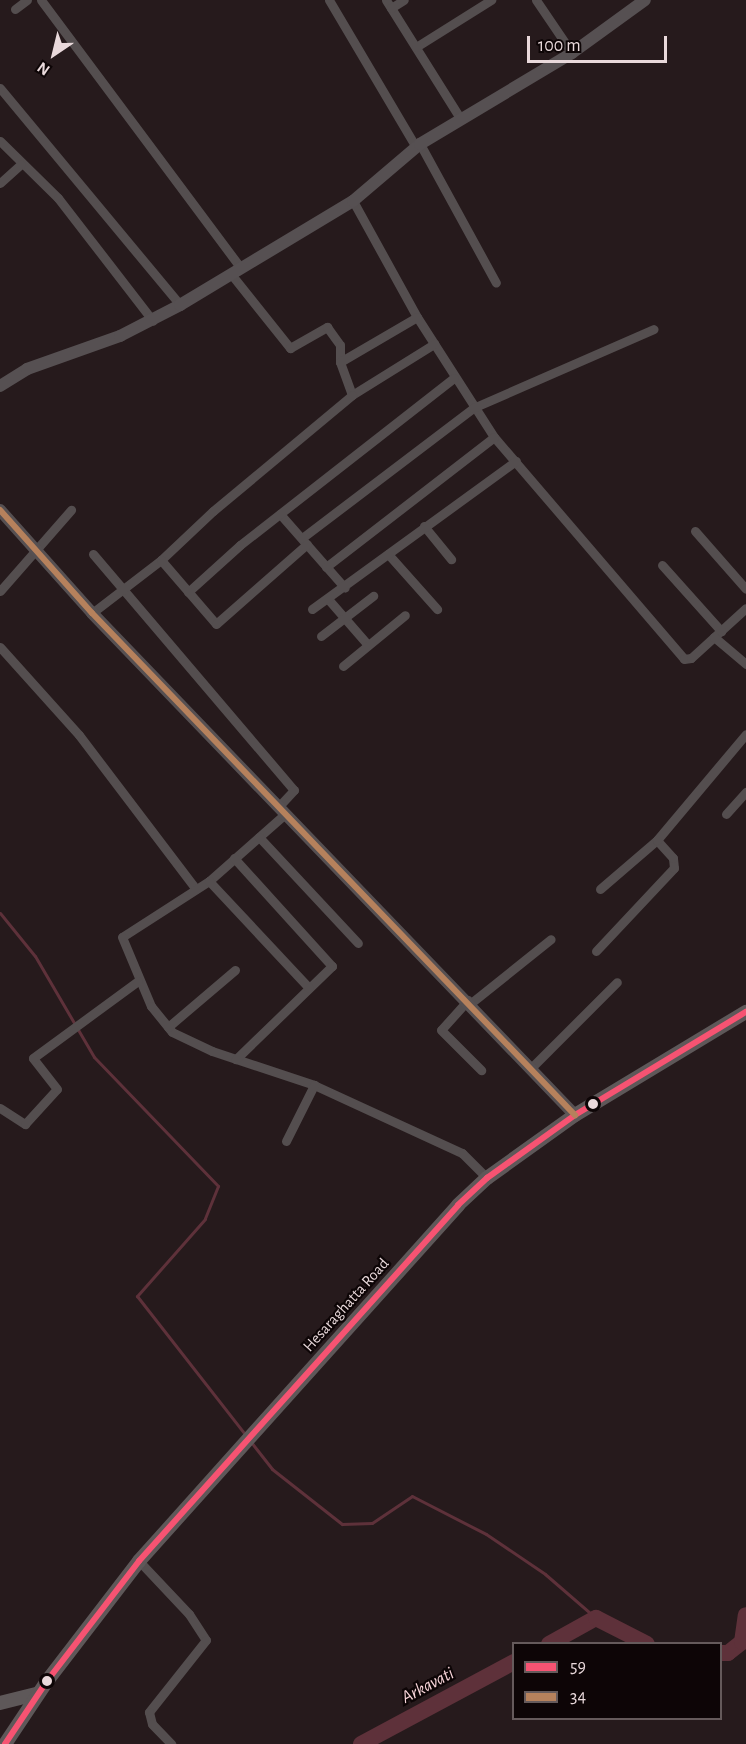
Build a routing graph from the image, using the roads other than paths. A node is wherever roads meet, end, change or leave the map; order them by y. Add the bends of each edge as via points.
1 (27, 0) edge
2 (41, 0) edge
3 (329, 0) edge
4 (404, 0) edge
5 (491, 0) edge
6 (536, 0) edge
7 (645, 0) edge
8 (389, 4) edge
9 (15, 9) dead end
10 (416, 48) junction
11 (572, 53) junction
12 (0, 88) edge
13 (460, 118) junction
14 (0, 141) edge
15 (418, 146) junction
16 (21, 164) junction
17 (0, 183) edge
18 (353, 201) junction
19 (236, 271) junction
20 (496, 284) dead end
21 (180, 305) junction
22 (417, 317) junction
23 (153, 321) junction
24 (654, 329) dead end
25 (434, 344) junction
26 (340, 362) junction
27 (454, 378) junction
28 (0, 386) edge
29 (352, 395) junction
30 (473, 408) junction
31 (494, 437) junction
32 (516, 461) junction
33 (0, 510) edge
34 (71, 510) dead end
35 (280, 514) junction
36 (424, 526) junction
37 (695, 531) dead end
38 (304, 541) junction
39 (36, 554) junction
40 (93, 554) dead end
41 (388, 554) junction
42 (452, 559) dead end
43 (161, 560) junction
44 (662, 565) dead end
45 (326, 567) junction
46 (345, 588) junction
47 (746, 590) edge
48 (0, 591) edge
49 (120, 591) junction
50 (188, 592) junction
51 (373, 596) dead end
52 (328, 599) junction
53 (746, 608) edge
54 (312, 609) dead end
55 (437, 609) dead end
56 (92, 613) junction
57 (405, 615) dead end
58 (344, 618) junction
59 (718, 634) junction
60 (321, 636) dead end
61 (368, 645) junction
62 (0, 647) edge
63 (746, 664) edge
64 (343, 666) dead end
65 (746, 734) edge
66 (746, 792) edge
67 (281, 810) junction
68 (726, 814) dead end
69 (259, 837) junction
70 (657, 840) junction
71 (234, 858) junction
72 (209, 881) junction
73 (196, 889) junction
74 (600, 889) dead end
75 (551, 939) dead end
76 (358, 943) dead end
77 (596, 951) dead end
78 (235, 970) dead end
79 (138, 981) junction
80 (617, 982) dead end
81 (309, 988) junction
82 (470, 1002) junction
83 (746, 1012) edge
84 (168, 1027) junction
85 (236, 1059) junction
86 (532, 1067) junction
87 (481, 1070) dead end
88 (314, 1085) junction
89 (0, 1108) edge
90 (575, 1115) junction
91 (286, 1141) dead end
92 (487, 1178) junction
93 (139, 1561) junction
94 (37, 1694) junction
95 (0, 1703) edge
96 (5, 1744) edge
97 (171, 1744) edge

1 - 9 street
2 - 19 street
3 - 15 street
4 - 8 street
5 - 10 street
6 - 11 street
7 - 11 street
8 - 10 street
10 - 13 street
11 - 13 street
12 - 21 street
13 - 15 street
14 - 16 street
15 - 18 street
15 - 20 street
16 - 17 street
16 - 23 street via 58,198
18 - 19 street
18 - 22 street
19 - 21 street
19 - 26 street via 290,348 327,327 340,345
21 - 23 street
22 - 25 street
22 - 26 street
23 - 28 street via 35,365
24 - 30 street
25 - 27 street
25 - 29 street
26 - 29 street
27 - 30 street
27 - 35 street
29 - 43 street via 213,510
30 - 31 street
30 - 38 street
31 - 32 street
31 - 45 street
32 - 36 street
32 - 59 street via 684,658 691,658
33 - 39 street
34 - 39 street
35 - 38 street
35 - 50 street
36 - 41 street
36 - 42 street
37 - 47 street
38 - 45 street
38 - 50 street via 216,624
39 - 48 street
39 - 56 street
40 - 49 street
41 - 46 street
41 - 55 street
43 - 49 street
43 - 50 street
44 - 59 street
45 - 46 street
46 - 52 street
49 - 56 street
49 - 67 street via 294,790
51 - 58 street
52 - 54 street
52 - 58 street
53 - 59 street
56 - 67 street
57 - 61 street
58 - 60 street
58 - 61 street
59 - 63 street
61 - 64 street
62 - 73 street via 79,735
65 - 70 street
66 - 68 street
67 - 69 street
67 - 82 street
69 - 71 street
69 - 76 street
70 - 74 street
70 - 77 street via 673,858 674,868
71 - 72 street
71 - 81 street via 332,966
72 - 73 street
72 - 81 street
73 - 79 street via 122,937
75 - 82 street
78 - 84 street
79 - 84 street
79 - 89 street via 33,1058 35,1067 57,1089 54,1097 26,1124
80 - 86 street
81 - 85 street
82 - 86 street
82 - 87 street via 441,1030
83 - 90 main road, Hesaraghatta Road
84 - 85 street
85 - 88 street
86 - 90 street
88 - 91 street
88 - 92 street via 462,1153
90 - 92 main road, Hesaraghatta Road
92 - 93 main road, Hesaraghatta Road via 247,1437
93 - 94 main road, Hesaraghatta Road
93 - 97 street via 189,1614 206,1640 149,1712 152,1724
94 - 95 main road
94 - 96 main road, Hesaraghatta Road

